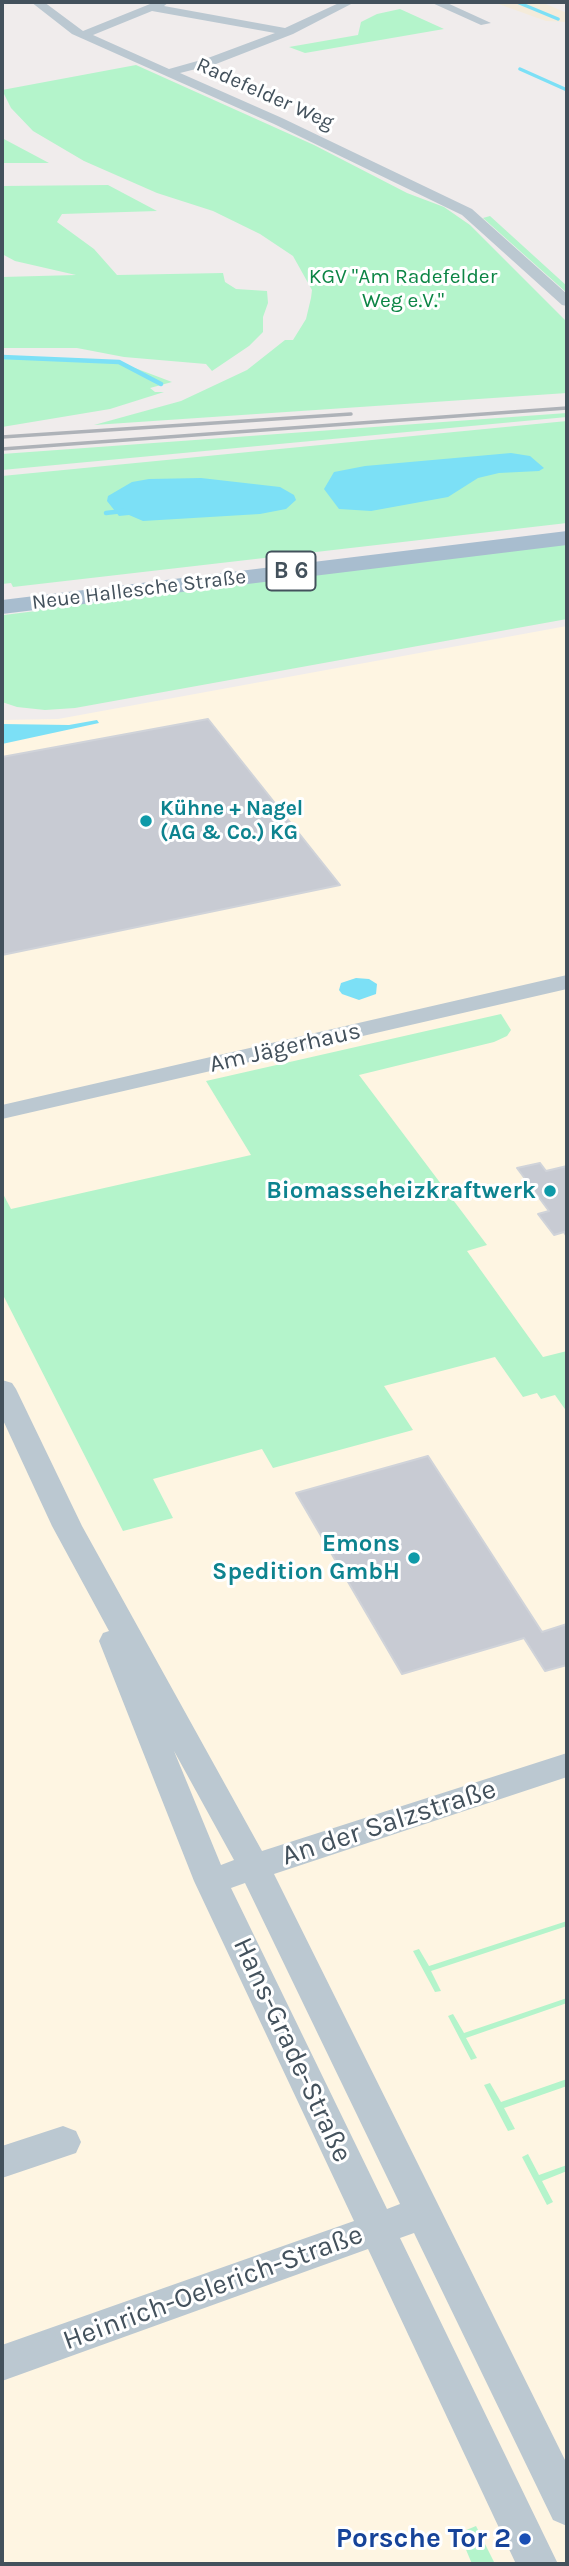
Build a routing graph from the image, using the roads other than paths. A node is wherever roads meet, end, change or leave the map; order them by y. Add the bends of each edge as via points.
1 (37, 2) edge
2 (164, 2) edge
3 (350, 2) edge
4 (436, 2) edge
5 (150, 7) junction
6 (499, 21) dead end
7 (289, 32) junction
8 (83, 35) junction
9 (167, 73) junction
10 (567, 302) edge
11 (567, 528) edge
12 (567, 538) edge
13 (2, 593) edge
14 (2, 607) edge
15 (567, 982) edge
16 (2, 1112) edge
17 (2, 1389) edge
18 (67, 1526) junction
19 (567, 1765) edge
20 (254, 1867) junction
21 (211, 1881) junction
22 (63, 2142) dead end
23 (2, 2162) edge
24 (423, 2213) junction
25 (377, 2229) junction
26 (2, 2363) edge
27 (567, 2506) edge
28 (537, 2564) edge

1 - 8 street, Radefelder Weg
2 - 5 street
3 - 7 street
4 - 6 street via 480,24
5 - 7 street
5 - 8 street
7 - 9 street
8 - 9 street, Radefelder Weg
9 - 10 street, Radefelder Weg via 336,148 478,219
11 - 13 main road, Neue Hallesche Straße / B 6
12 - 14 main road, Neue Hallesche Straße / B 6
15 - 16 street, Am Jägerhaus
17 - 18 street, Hans-Grade-Straße
18 - 20 street, Hans-Grade-Straße
18 - 21 street, Hans-Grade-Straße
19 - 20 street, An der Salzstraße
20 - 21 street, An der Salzstraße
20 - 24 street, Hans-Grade-Straße
21 - 25 street, Hans-Grade-Straße
22 - 23 street
24 - 25 street, Heinrich-Oelerich-Straße
24 - 27 street, Hans-Grade-Straße
25 - 26 street, Heinrich-Oelerich-Straße
25 - 28 street, Hans-Grade-Straße

